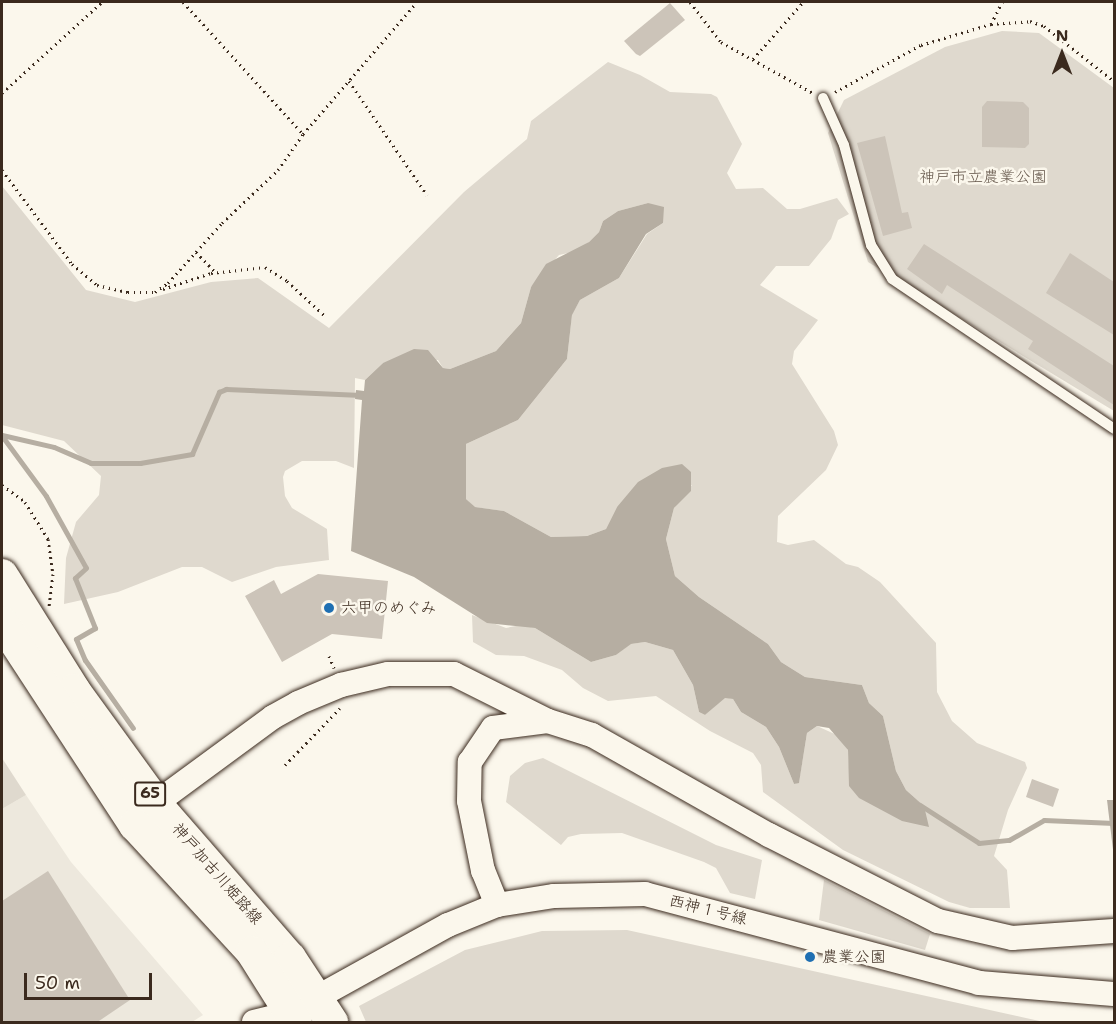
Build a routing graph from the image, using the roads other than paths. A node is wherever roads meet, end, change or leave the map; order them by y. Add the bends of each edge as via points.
1 (824, 98) road end
2 (1114, 429) edge
3 (2, 575) edge
4 (2, 622) edge
5 (489, 692) junction
6 (548, 721) junction
7 (493, 728) junction
8 (156, 803) junction
9 (497, 905) junction
10 (1114, 931) edge
11 (1114, 994) edge
12 (324, 1010) edge
13 (289, 1019) edge
14 (254, 1023) edge

1 - 2 lane via 844,145 871,245 892,279
3 - 8 main road, 神戸加古川姫路線 / 65 via 74,690
4 - 13 main road, 神戸加古川姫路線 / 65 via 135,825 252,952
5 - 6 street
5 - 7 street
5 - 8 street via 454,674 388,674 341,685 273,717
6 - 7 street
6 - 10 street via 592,735 770,835 938,921 1012,938
7 - 9 street via 470,762 469,801 483,871
8 - 12 main road, 神戸加古川姫路線 / 65 via 290,958
9 - 11 street, 西神１号線 via 554,896 645,894 979,982
9 - 12 street, 西神１号線 via 448,925
12 - 13 street, 西神１号線
13 - 14 street

